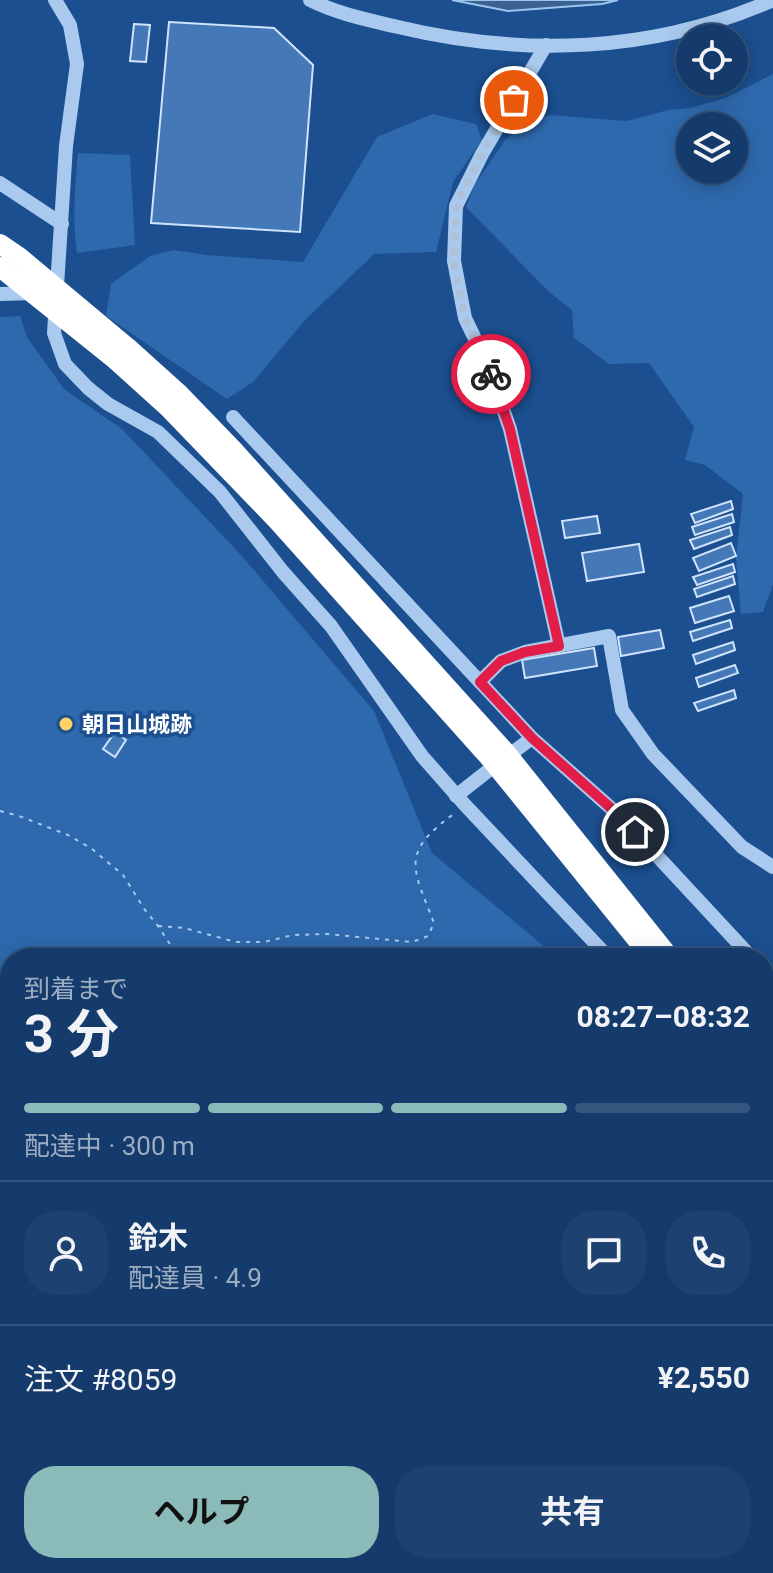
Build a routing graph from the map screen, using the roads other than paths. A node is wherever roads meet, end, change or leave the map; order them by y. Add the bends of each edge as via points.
1 (55, 0) edge
2 (310, 0) edge
3 (773, 0) edge
4 (546, 45) junction
5 (0, 183) edge
6 (62, 224) junction
7 (0, 244) edge
8 (0, 267) edge
9 (56, 292) junction
10 (0, 294) edge
11 (122, 354) junction
12 (233, 417) dead end
13 (559, 646) junction
14 (480, 682) junction
15 (532, 738) junction
16 (516, 750) dead end
17 (489, 770) dead end
18 (461, 800) junction
19 (773, 867) edge
20 (610, 883) junction
21 (600, 948) edge
22 (644, 948) edge
23 (662, 948) edge
24 (675, 948) edge
25 (743, 948) edge

1 - 6 street via 70,25 77,64
2 - 4 street via 425,33
3 - 4 street via 651,39
4 - 13 street via 456,206 454,261 465,318 510,429
5 - 6 street
6 - 9 street
7 - 11 highway, bridge
8 - 11 highway, bridge
9 - 10 street
9 - 18 street via 54,333 65,364 108,404 158,432 220,492 331,626 422,756
11 - 20 highway via 179,394 290,512 506,753
11 - 22 highway via 490,758
12 - 14 street
13 - 14 street via 501,661
13 - 19 street via 609,636 622,710 653,754 742,847
14 - 15 street
15 - 16 street
15 - 25 street via 621,817
17 - 18 street
18 - 21 street
20 - 23 highway
20 - 24 highway

